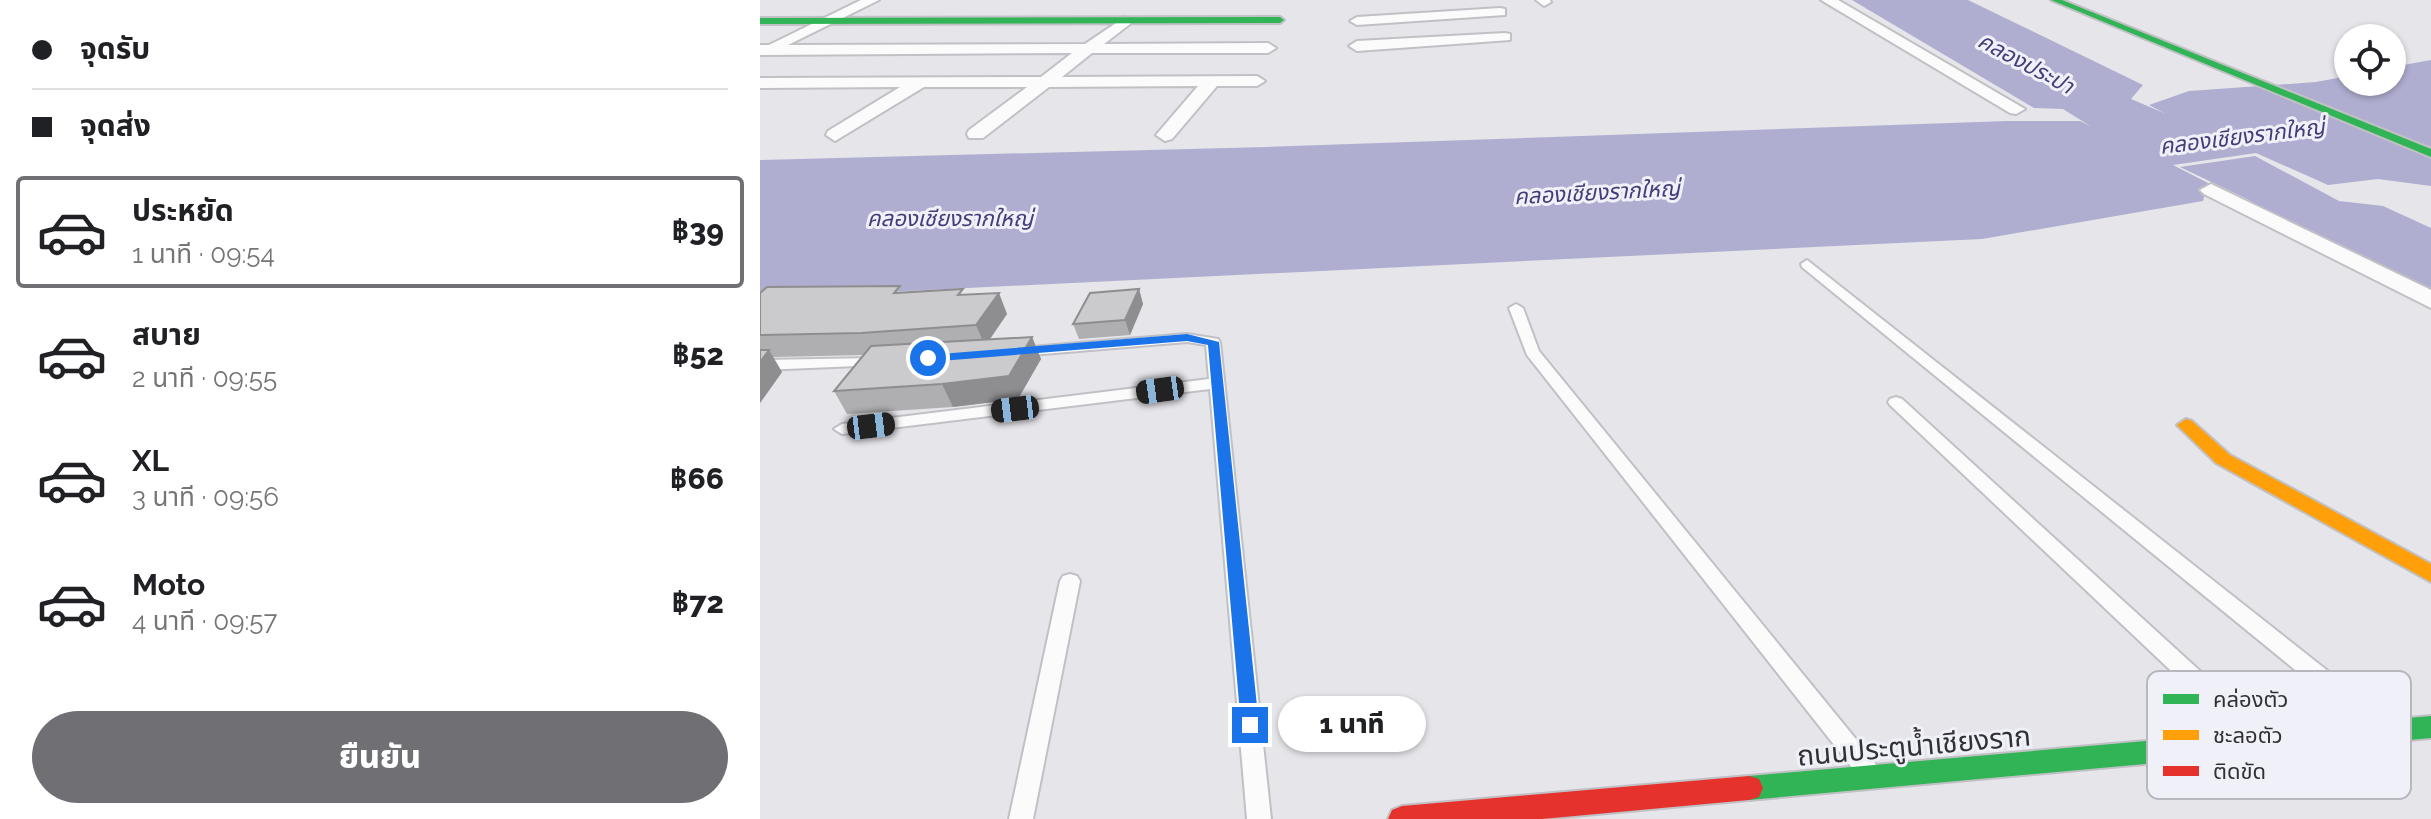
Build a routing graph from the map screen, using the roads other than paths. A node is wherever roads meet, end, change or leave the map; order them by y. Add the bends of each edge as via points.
1 (854, 0) edge
2 (872, 0) edge
3 (1411, 0) edge
4 (1828, 0) edge
5 (2055, 0) edge
6 (2096, 0) edge
7 (1500, 12) dead end
8 (1413, 18) junction
9 (1280, 20) dead end
10 (760, 21) edge
11 (807, 21) junction
12 (827, 21) junction
13 (1125, 21) junction
14 (1357, 21) dead end
15 (1505, 37) dead end
16 (1417, 41) junction
17 (1357, 46) dead end
18 (1268, 48) dead end
19 (762, 49) edge
20 (1087, 49) junction
21 (1418, 58) dead end
22 (1045, 81) junction
23 (1212, 81) junction
24 (1257, 81) dead end
25 (921, 82) junction
26 (760, 83) edge
27 (789, 83) junction
28 (760, 99) edge
29 (2016, 109) dead end
30 (2431, 133) edge
31 (976, 134) dead end
32 (835, 135) dead end
33 (1165, 135) dead end
34 (2431, 153) edge
35 (2211, 190) dead end
36 (1807, 264) dead end
37 (2431, 300) edge
38 (1516, 308) dead end
39 (1001, 353) edge
40 (900, 360) edge
41 (760, 365) edge
42 (1217, 383) junction
43 (1896, 402) dead end
44 (2186, 425) dead end
45 (842, 429) dead end
46 (2431, 574) edge
47 (1070, 581) dead end
48 (2186, 671) edge
49 (2312, 671) edge
50 (2431, 727) edge
51 (2411, 729) edge
52 (2147, 753) edge
53 (1874, 778) junction
54 (1021, 819) edge
55 (1259, 819) edge
56 (1402, 819) edge

1 - 11 street
2 - 12 street
3 - 8 street
4 - 29 street
5 - 34 main road
6 - 30 main road
7 - 8 street
8 - 14 street
8 - 16 street
9 - 13 main road
10 - 11 main road
11 - 12 main road
11 - 19 street
12 - 13 main road
12 - 19 street
13 - 20 street
15 - 16 street
16 - 17 street
16 - 21 street
18 - 20 street
19 - 20 street
20 - 22 street
22 - 23 street
22 - 25 street
22 - 31 street
23 - 24 street
23 - 33 street
25 - 27 street
25 - 32 street
26 - 27 street
27 - 28 street
35 - 37 street
36 - 49 lane
38 - 53 lane via 1532,352
39 - 42 lane via 1200,338 1213,342
40 - 41 lane
42 - 45 lane
42 - 55 lane
43 - 48 lane
44 - 46 main road via 2223,459
47 - 54 lane
50 - 51 main road, ถนนประตูน้ำเชียงราก
52 - 53 main road, ถนนประตูน้ำเชียงราก
53 - 56 main road, ถนนประตูน้ำเชียงราก

